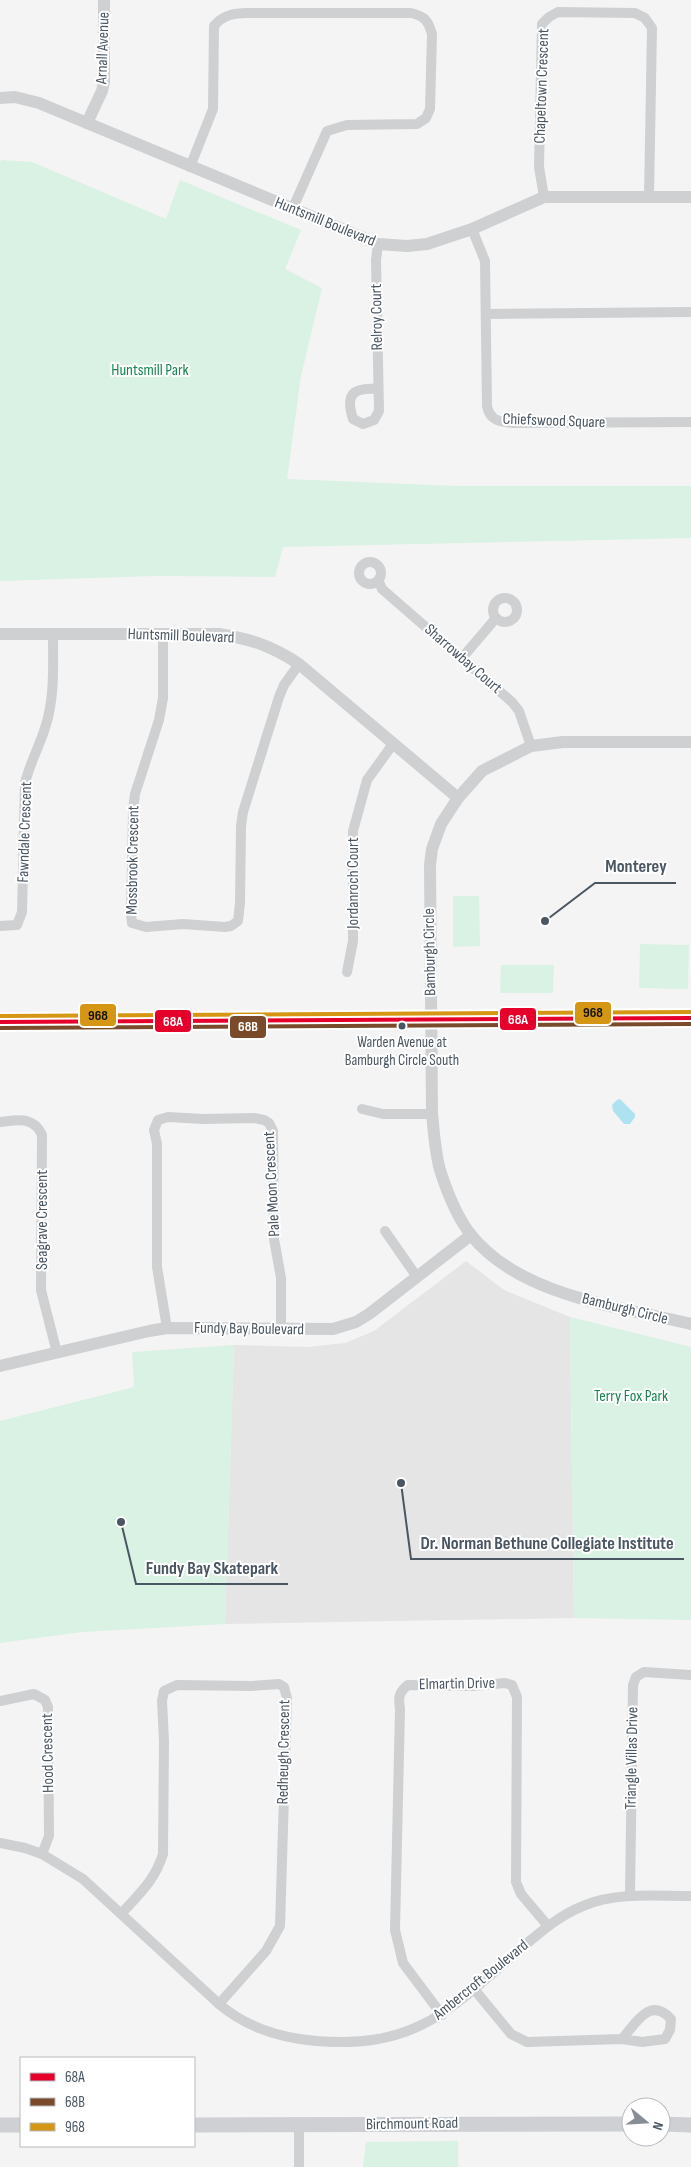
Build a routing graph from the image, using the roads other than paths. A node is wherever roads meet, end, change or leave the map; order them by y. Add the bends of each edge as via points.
1 (104, 0) edge
2 (0, 98) edge
3 (87, 123) junction
4 (190, 167) junction
5 (544, 197) junction
6 (649, 197) junction
7 (691, 197) edge
8 (292, 210) junction
9 (472, 229) junction
10 (378, 244) junction
11 (691, 312) edge
12 (486, 314) junction
13 (378, 389) dead end
14 (691, 422) edge
15 (379, 582) dead end
16 (496, 618) dead end
17 (0, 634) edge
18 (163, 634) junction
19 (53, 635) junction
20 (462, 658) junction
21 (299, 664) junction
22 (691, 742) edge
23 (393, 744) junction
24 (531, 746) junction
25 (458, 798) junction
26 (0, 926) edge
27 (347, 972) dead end
28 (691, 1018) edge
29 (431, 1019) junction
30 (0, 1022) edge
31 (362, 1109) dead end
32 (432, 1114) junction
33 (0, 1122) edge
34 (385, 1231) dead end
35 (471, 1235) junction
36 (417, 1277) junction
37 (691, 1324) edge
38 (168, 1328) junction
39 (281, 1329) junction
40 (57, 1353) junction
41 (0, 1366) edge
42 (691, 1676) edge
43 (0, 1701) edge
44 (0, 1843) edge
45 (42, 1854) junction
46 (630, 1896) junction
47 (691, 1896) edge
48 (122, 1913) junction
49 (548, 1926) junction
50 (474, 1990) junction
51 (219, 2004) junction
52 (442, 2015) junction
53 (622, 2039) junction
54 (621, 2124) edge
55 (671, 2124) edge
56 (0, 2125) edge
57 (20, 2125) edge
58 (195, 2125) edge
59 (299, 2125) junction
60 (691, 2125) edge
61 (299, 2167) edge

1 - 3 street, Arnall Avenue via 104,82
2 - 3 street, Huntsmill Boulevard via 15,97 39,103
3 - 4 street, Huntsmill Boulevard
4 - 8 street, Huntsmill Boulevard
4 - 8 street via 213,109 214,26 222,18 247,13 411,13 423,16 432,34 430,109 426,118 418,124 347,125 327,131
5 - 6 street, Huntsmill Boulevard
5 - 6 street, Chapeltown Crescent via 539,167 542,24 548,17 565,12 641,14 652,28
5 - 9 street, Huntsmill Boulevard
6 - 7 street, Huntsmill Boulevard
8 - 10 street, Huntsmill Boulevard
9 - 10 street, Huntsmill Boulevard via 428,244
9 - 12 street, Chiefswood Square via 484,261
10 - 13 street, Relroy Court
11 - 12 street
12 - 14 street, Chiefswood Square via 488,406 493,418 514,423
15 - 20 street, Sharrowbay Court
16 - 20 street
17 - 19 street, Huntsmill Boulevard
18 - 19 street, Huntsmill Boulevard
18 - 21 street, Huntsmill Boulevard via 219,634 250,639 281,652
18 - 21 street, Mossbrook Crescent via 163,698 135,794 133,812 131,916 132,923 146,927 183,924 226,928 238,921 243,812 279,696
19 - 26 street, Fawndale Crescent via 52,702 25,782 22,912 17,925
20 - 24 street, Sharrowbay Court via 515,706
21 - 23 street, Huntsmill Boulevard
22 - 24 street, Bamburgh Circle via 562,742
23 - 25 street, Huntsmill Boulevard
23 - 27 street, Jordanroch Court via 368,780 353,831 353,941
24 - 25 street, Bamburgh Circle via 482,771
25 - 29 street, Bamburgh Circle via 441,824 430,864
28 - 29 main road
29 - 30 main road
29 - 32 street, Bamburgh Circle
31 - 32 street via 383,1114
32 - 35 street, Bamburgh Circle via 439,1168 450,1199
33 - 40 street, Seagrave Crescent via 31,1121 42,1135 42,1290
34 - 36 street
35 - 36 street, Fundy Bay Boulevard
35 - 37 street, Bamburgh Circle via 498,1260 536,1284
36 - 39 street, Fundy Bay Boulevard via 356,1322 328,1329
38 - 39 street, Fundy Bay Boulevard
38 - 39 street, Pale Moon Crescent via 157,1267 157,1144 154,1130 158,1120 168,1117 254,1118 269,1123 273,1131 274,1239 281,1278
38 - 40 street, Fundy Bay Boulevard
40 - 41 street, Fundy Bay Boulevard
42 - 46 street, Triangle Villas Drive via 644,1672 636,1677 633,1685
43 - 45 street, Hood Crescent via 34,1694 45,1700 48,1707 49,1836
44 - 45 street, Ambercroft Boulevard
45 - 48 street, Ambercroft Boulevard via 76,1874
46 - 47 street, Ambercroft Boulevard
46 - 49 street, Ambercroft Boulevard via 583,1906
48 - 51 street, Ambercroft Boulevard
48 - 51 street, Redheugh Crescent via 148,1886 163,1854 164,1691 177,1685 279,1684 287,1698 280,1926 266,1951
49 - 50 street, Ambercroft Boulevard
49 - 52 street, Elmartin Drive via 521,1894 516,1882 515,1690 505,1683 408,1685 400,1691 398,1699 395,1930 403,1963
50 - 52 street, Ambercroft Boulevard
50 - 53 street via 511,2034 527,2042
51 - 52 street, Ambercroft Boulevard via 238,2018 268,2032 287,2038 324,2042 392,2037
53 - 53 street via 642,2042 665,2039 671,2018 656,2009 645,2012
54 - 59 main road, Birchmount Road
55 - 60 main road
56 - 57 main road
58 - 59 main road, Birchmount Road
59 - 61 street

